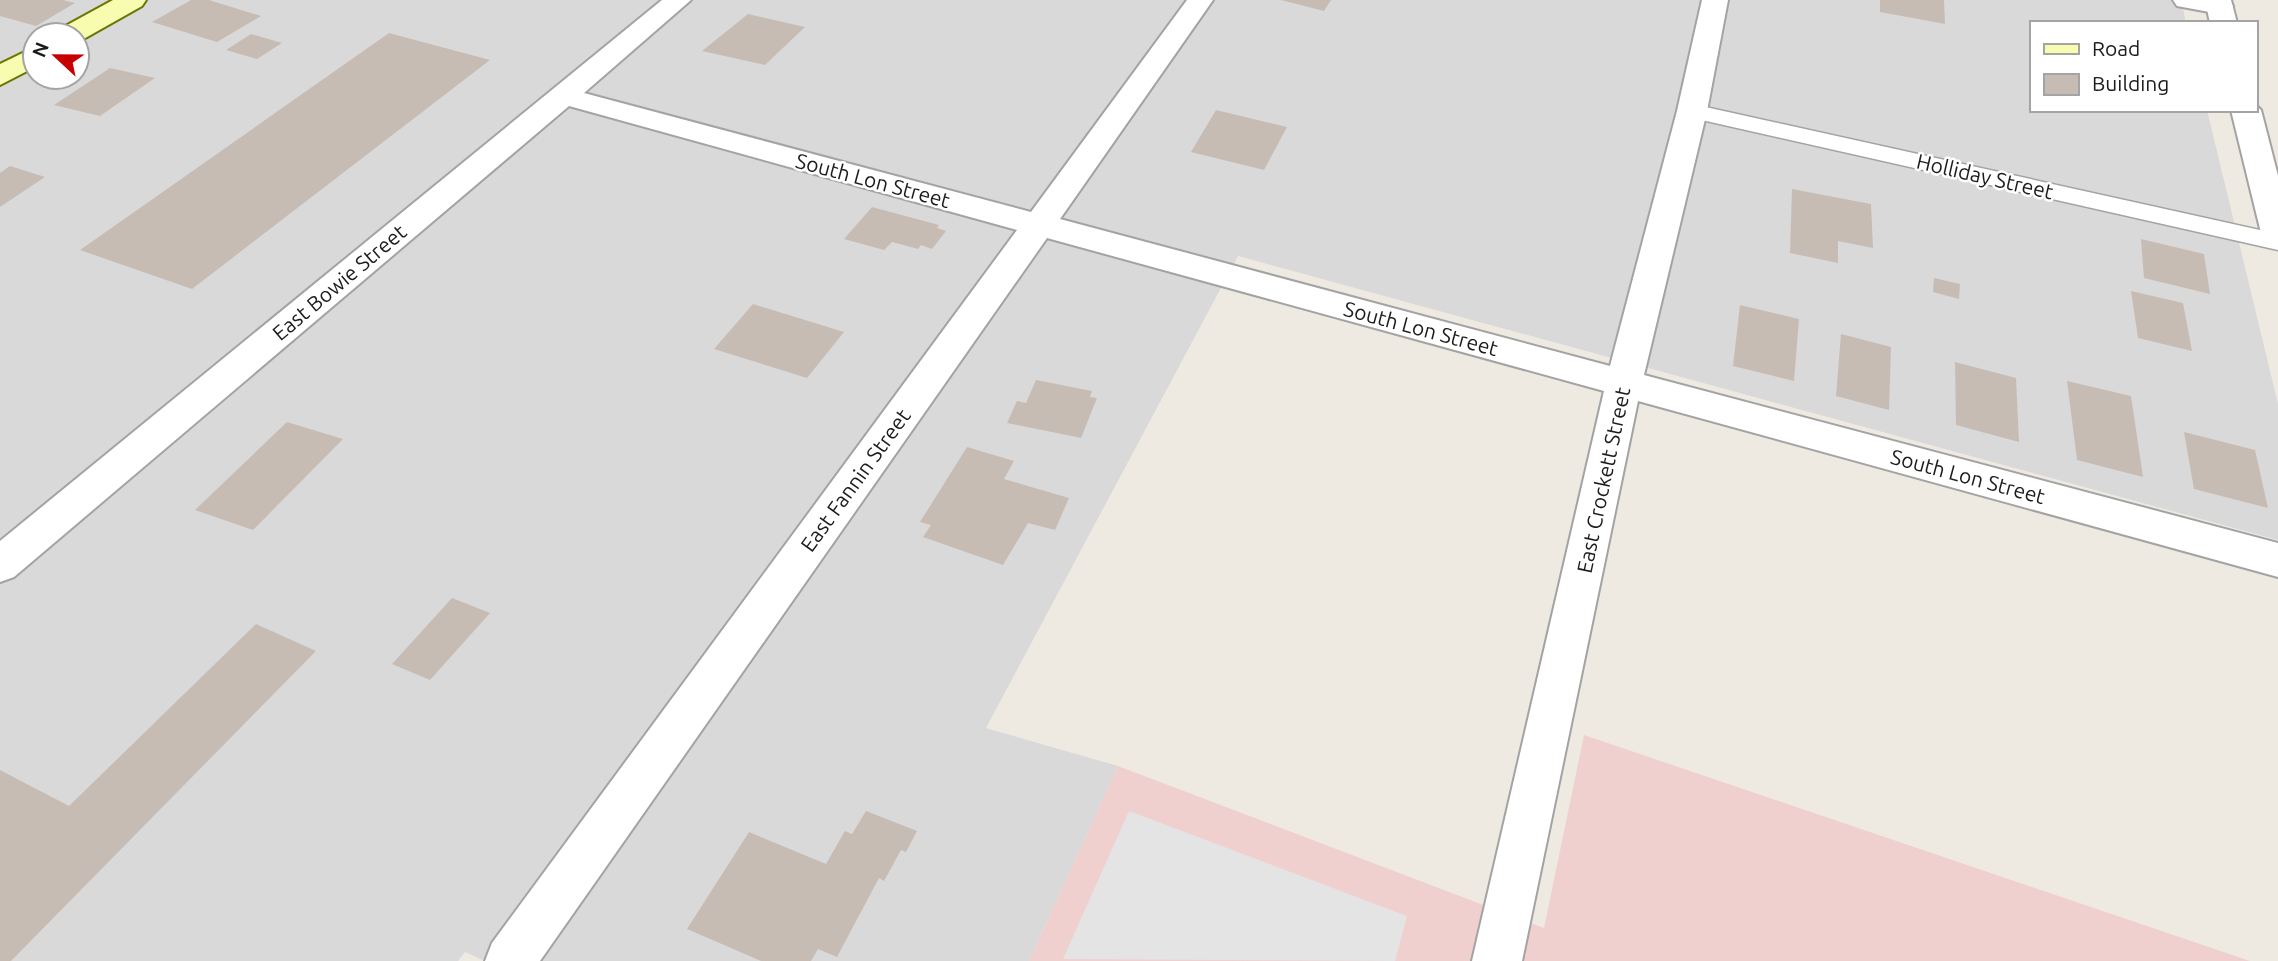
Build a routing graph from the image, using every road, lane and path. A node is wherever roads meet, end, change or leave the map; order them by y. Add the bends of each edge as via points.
1 (133, 0) edge
2 (678, 0) edge
3 (1200, 0) edge
4 (1714, 0) edge
5 (2186, 0) edge
6 (2220, 10) edge
7 (91, 23) edge
8 (21, 63) edge
9 (0, 76) edge
10 (564, 96) junction
11 (1692, 111) junction
12 (2246, 112) edge
13 (1038, 224) junction
14 (2278, 240) edge
15 (1624, 383) junction
16 (2278, 560) edge
17 (0, 565) edge
18 (510, 961) edge
19 (1497, 961) edge

1 - 7 main road
2 - 10 street, East Bowie Street
3 - 13 street, East Fannin Street
4 - 11 street, East Crockett Street
5 - 6 street
8 - 9 main road
10 - 13 street, South Lon Street
10 - 17 street, East Bowie Street
11 - 14 lane, Holliday Street
11 - 15 street, East Crockett Street
12 - 14 street
13 - 15 street, South Lon Street
13 - 18 street, East Fannin Street
15 - 16 street, South Lon Street
15 - 19 street, East Crockett Street

